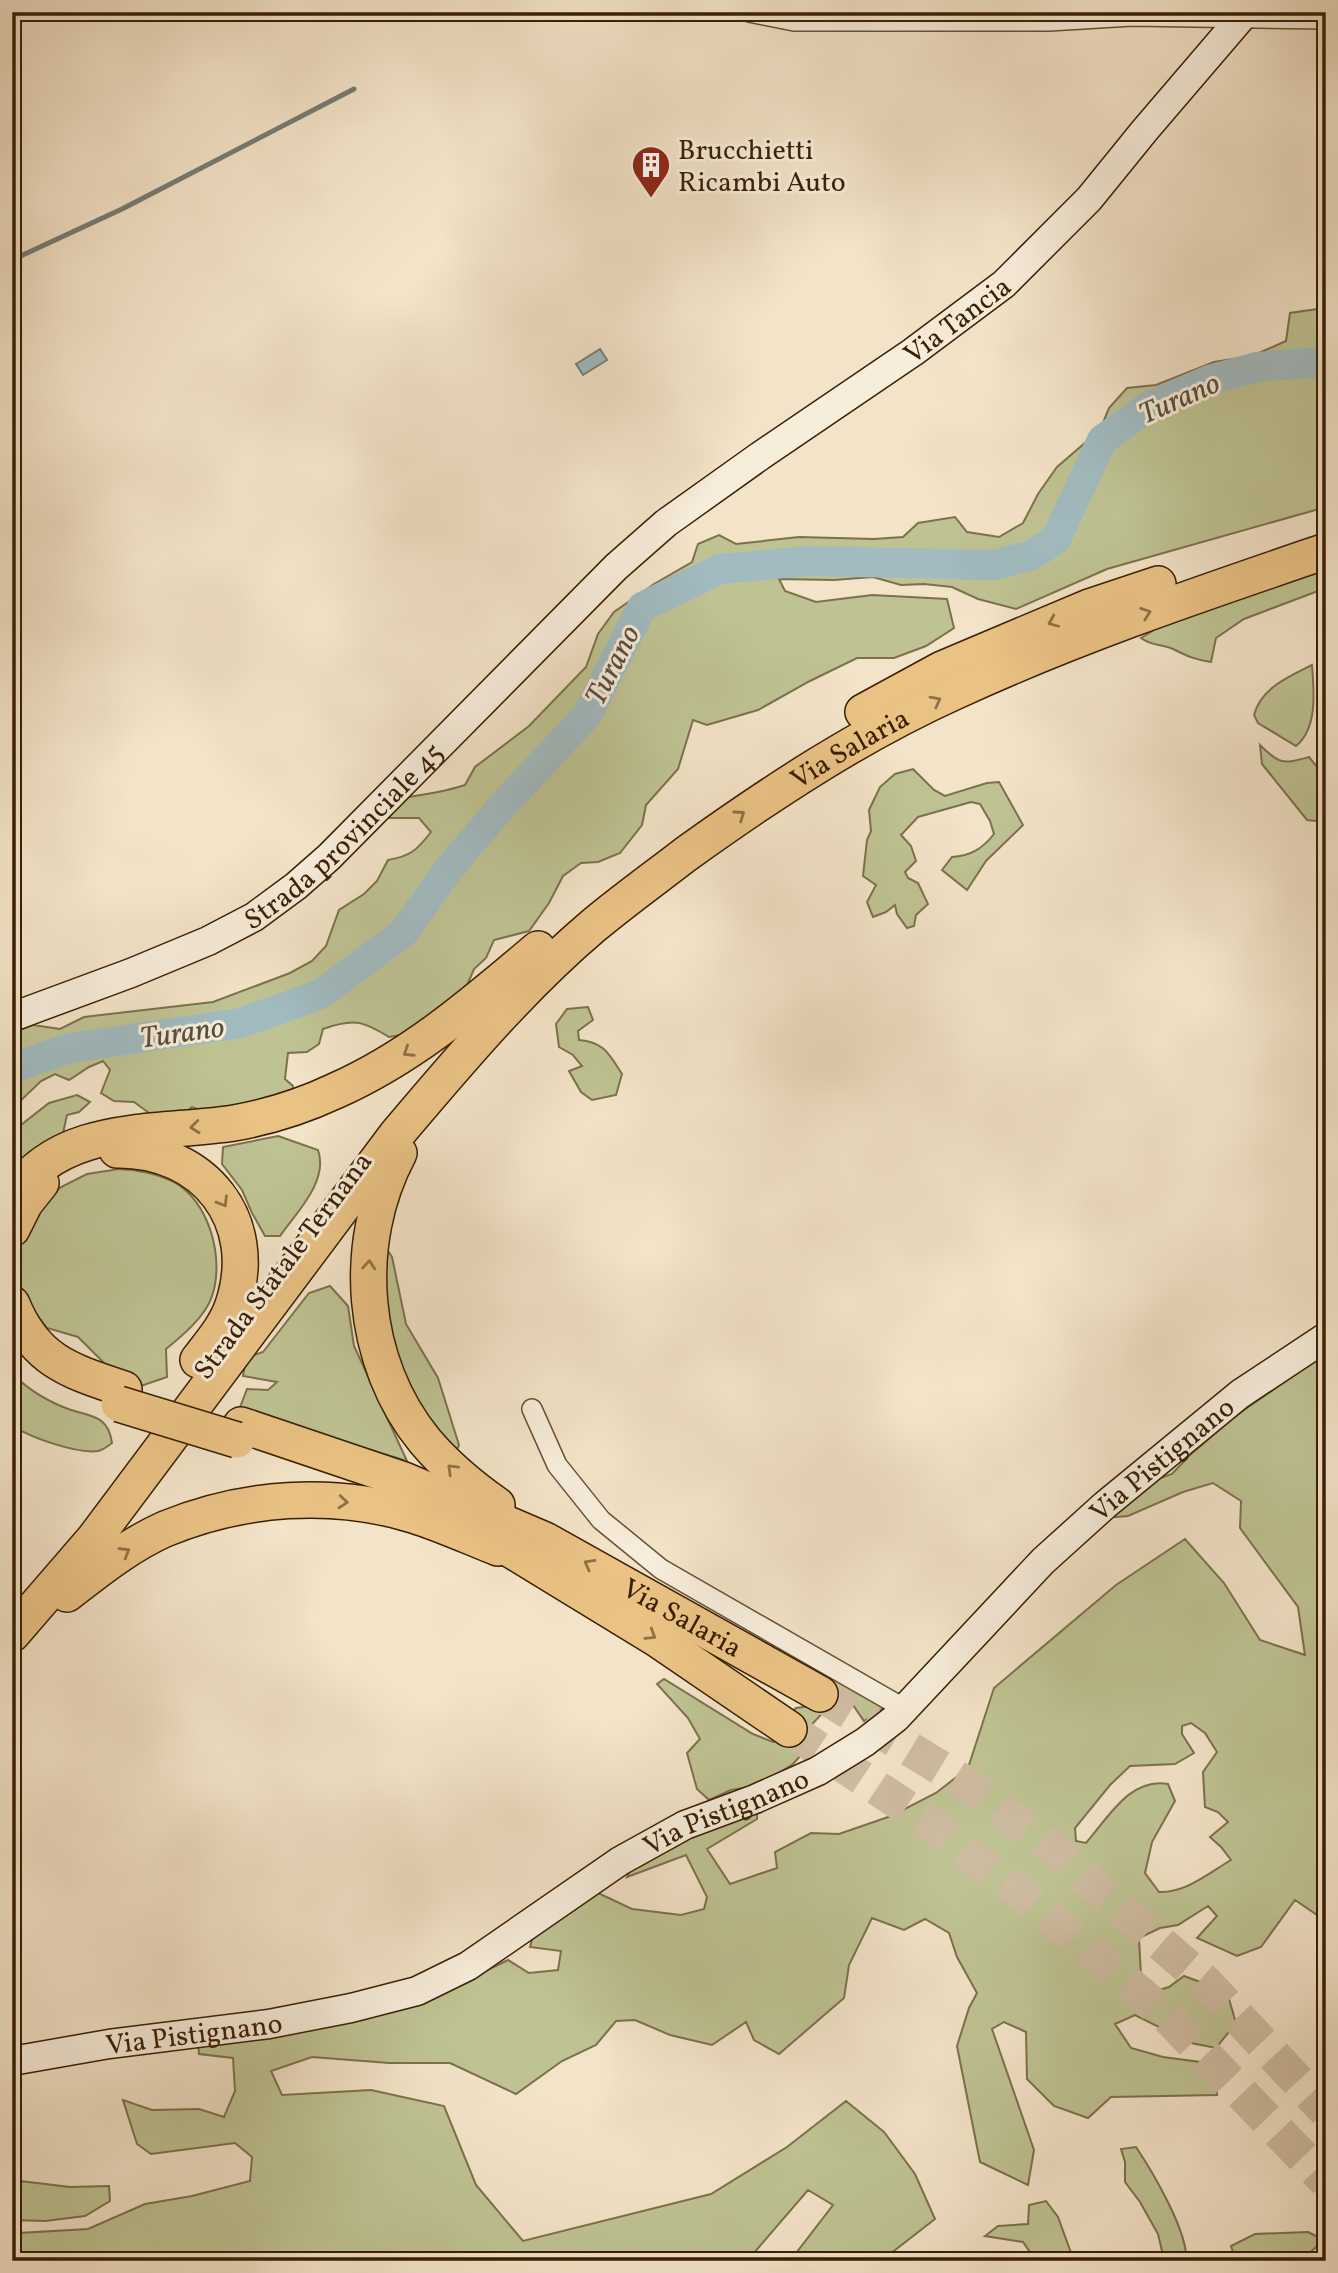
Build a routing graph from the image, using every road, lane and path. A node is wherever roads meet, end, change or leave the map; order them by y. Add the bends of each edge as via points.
1 (749, 12) edge
2 (1244, 15) edge
3 (1047, 17) edge
4 (1326, 19) edge
5 (1326, 527) edge
6 (1326, 551) edge
7 (616, 567) joint
8 (538, 949) junction
9 (12, 1017) edge
10 (451, 1071) junction
11 (12, 1198) edge
12 (12, 1229) edge
13 (12, 1304) edge
14 (12, 1334) edge
15 (1326, 1338) edge
16 (122, 1396) junction
17 (532, 1409) dead end
18 (150, 1440) junction
19 (537, 1550) junction
20 (44, 1595) junction
21 (12, 1636) edge
22 (820, 1694) tunnel mouth
23 (905, 1709) junction
24 (789, 1729) tunnel mouth
25 (12, 2061) edge

1 - 3 street via 794,21
2 - 3 street
2 - 4 street
2 - 7 main road, Via Tancia via 1088,199 1004,284 666,523
5 -> 8 highway, Via Salaria via 1089,607 942,669 838,726 731,793 575,911
10 -> 6 highway, Via Salaria via 592,926 746,811 847,747 953,692 1105,628
7 - 9 main road, Strada provinciale 45 via 329,857 265,910 208,941
8 -> 11 highway via 434,1034 356,1082 259,1118 78,1144 38,1168
8 - 18 highway, Strada Statale Ternana via 429,1070
19 -> 10 highway via 425,1441 395,1394 371,1321 368,1269 386,1176
10 - 20 highway, Strada Statale Ternana via 397,1134 94,1539
12 -> 18 highway via 34,1191 57,1170 115,1150 147,1152 178,1162 205,1180 226,1206 240,1252 240,1282 232,1308 160,1411
13 - 16 highway via 26,1331 48,1355
14 - 16 highway via 53,1377 69,1386
15 - 23 main road, Via Pistignano via 1240,1394 1105,1505 1043,1561
16 - 19 highway via 404,1480
17 - 23 street via 557,1465 601,1520 661,1569
18 - 20 highway, Strada Statale Ternana
21 -> 19 highway via 103,1566 164,1530 260,1503 303,1500 380,1507
22 -> 19 highway, Via Salaria
19 -> 24 highway, Via Salaria
20 - 21 highway, Strada Statale Ternana
23 - 25 main road, Via Pistignano via 865,1742 818,1771 685,1825 620,1861 468,1966 417,1991 269,2024

